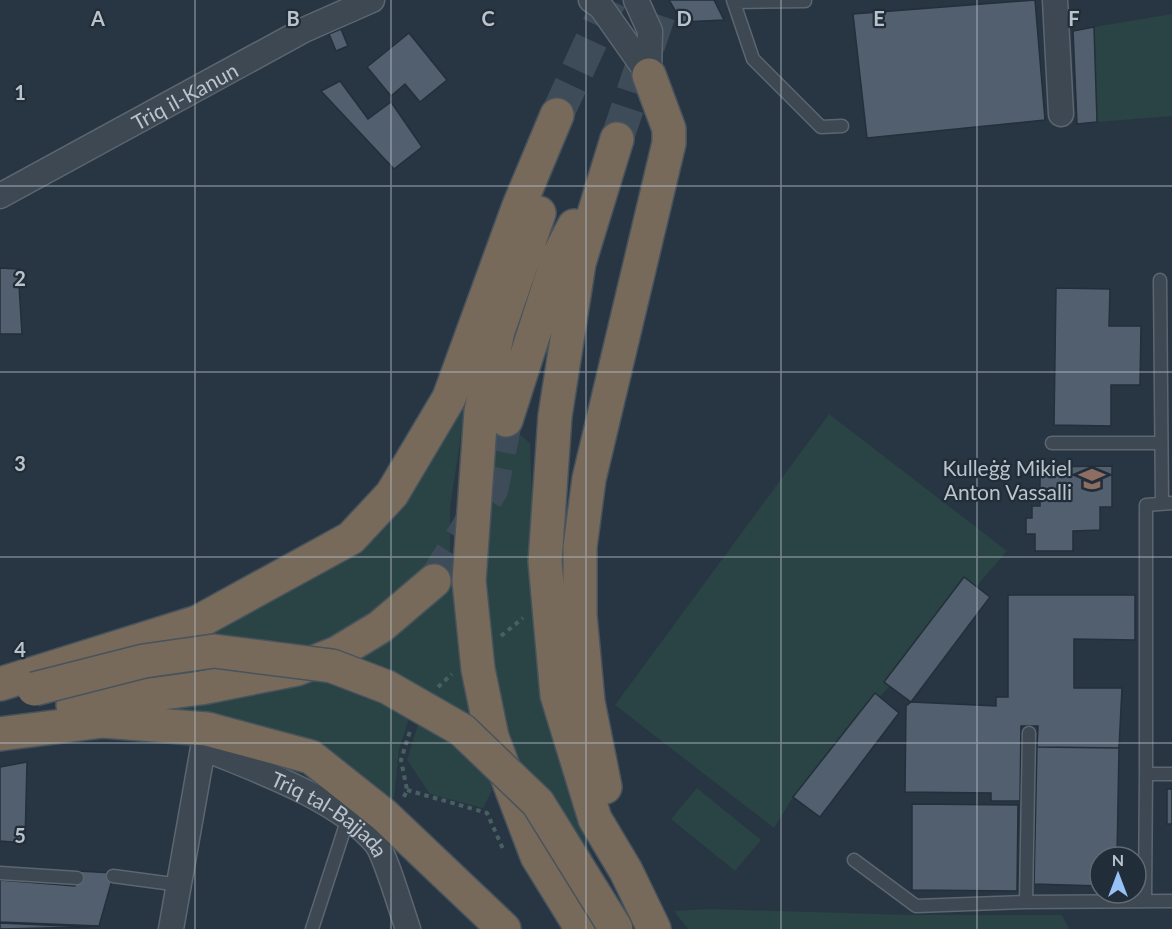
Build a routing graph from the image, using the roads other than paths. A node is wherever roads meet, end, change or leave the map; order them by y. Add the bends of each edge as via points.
1 (372, 0) edge
2 (591, 0) edge
3 (636, 0) edge
4 (804, 0) edge
5 (1055, 0) edge
6 (733, 1) edge
7 (649, 75) junction
8 (1061, 114) dead end
9 (842, 126) dead end
10 (0, 196) edge
11 (1160, 280) dead end
12 (506, 420) tunnel mouth
13 (1053, 443) dead end
14 (1161, 443) junction
15 (1167, 503) edge
16 (434, 581) tunnel mouth
17 (0, 684) edge
18 (0, 696) edge
19 (0, 720) edge
20 (1029, 733) dead end
21 (0, 734) edge
22 (0, 747) edge
23 (203, 748) junction
24 (1146, 774) junction
25 (1172, 774) edge
26 (348, 818) junction
27 (1145, 845) edge
28 (854, 860) dead end
29 (626, 871) junction
30 (0, 873) edge
31 (113, 876) dead end
32 (76, 878) dead end
33 (180, 885) junction
34 (1148, 900) edge
35 (1088, 901) edge
36 (1172, 901) edge
37 (1026, 902) junction
38 (171, 929) edge
39 (312, 929) edge
40 (408, 929) edge
41 (504, 929) edge
42 (582, 929) edge
43 (616, 929) edge
44 (654, 929) edge

1 - 10 street, Triq il-Kanun via 304,30
2 - 7 street via 601,7
3 - 7 street via 650,31
4 - 6 lane
5 - 8 street
6 - 9 lane via 753,59 821,127
7 - 29 highway via 669,129 669,143 589,479 580,547 580,615 588,702
11 - 14 lane
12 - 29 highway via 560,255 617,139 579,263 555,416 545,562 557,695 595,819
13 - 14 lane
14 - 15 lane
15 - 24 lane via 1146,505
16 - 19 highway via 380,627 337,653 297,669 26,712
17 - 42 highway via 198,622 351,538 392,494 449,398 519,206 557,115 536,226 498,331 481,411 470,581 478,669 492,737 537,856
18 - 43 highway, bridge via 144,661 214,651 332,666 387,687 462,730 538,803
20 - 37 lane
21 - 41 highway via 103,721 195,728 311,758 384,815
22 - 23 highway via 90,734
23 - 26 street, Triq tal-Bajjada via 288,783
23 - 33 street
24 - 25 lane
24 - 27 lane
26 - 39 lane
26 - 40 street, Triq tal-Bajjada via 377,844
28 - 37 lane via 916,906
29 - 44 highway
30 - 32 lane
31 - 33 lane
33 - 38 street
34 - 36 lane
35 - 37 lane

